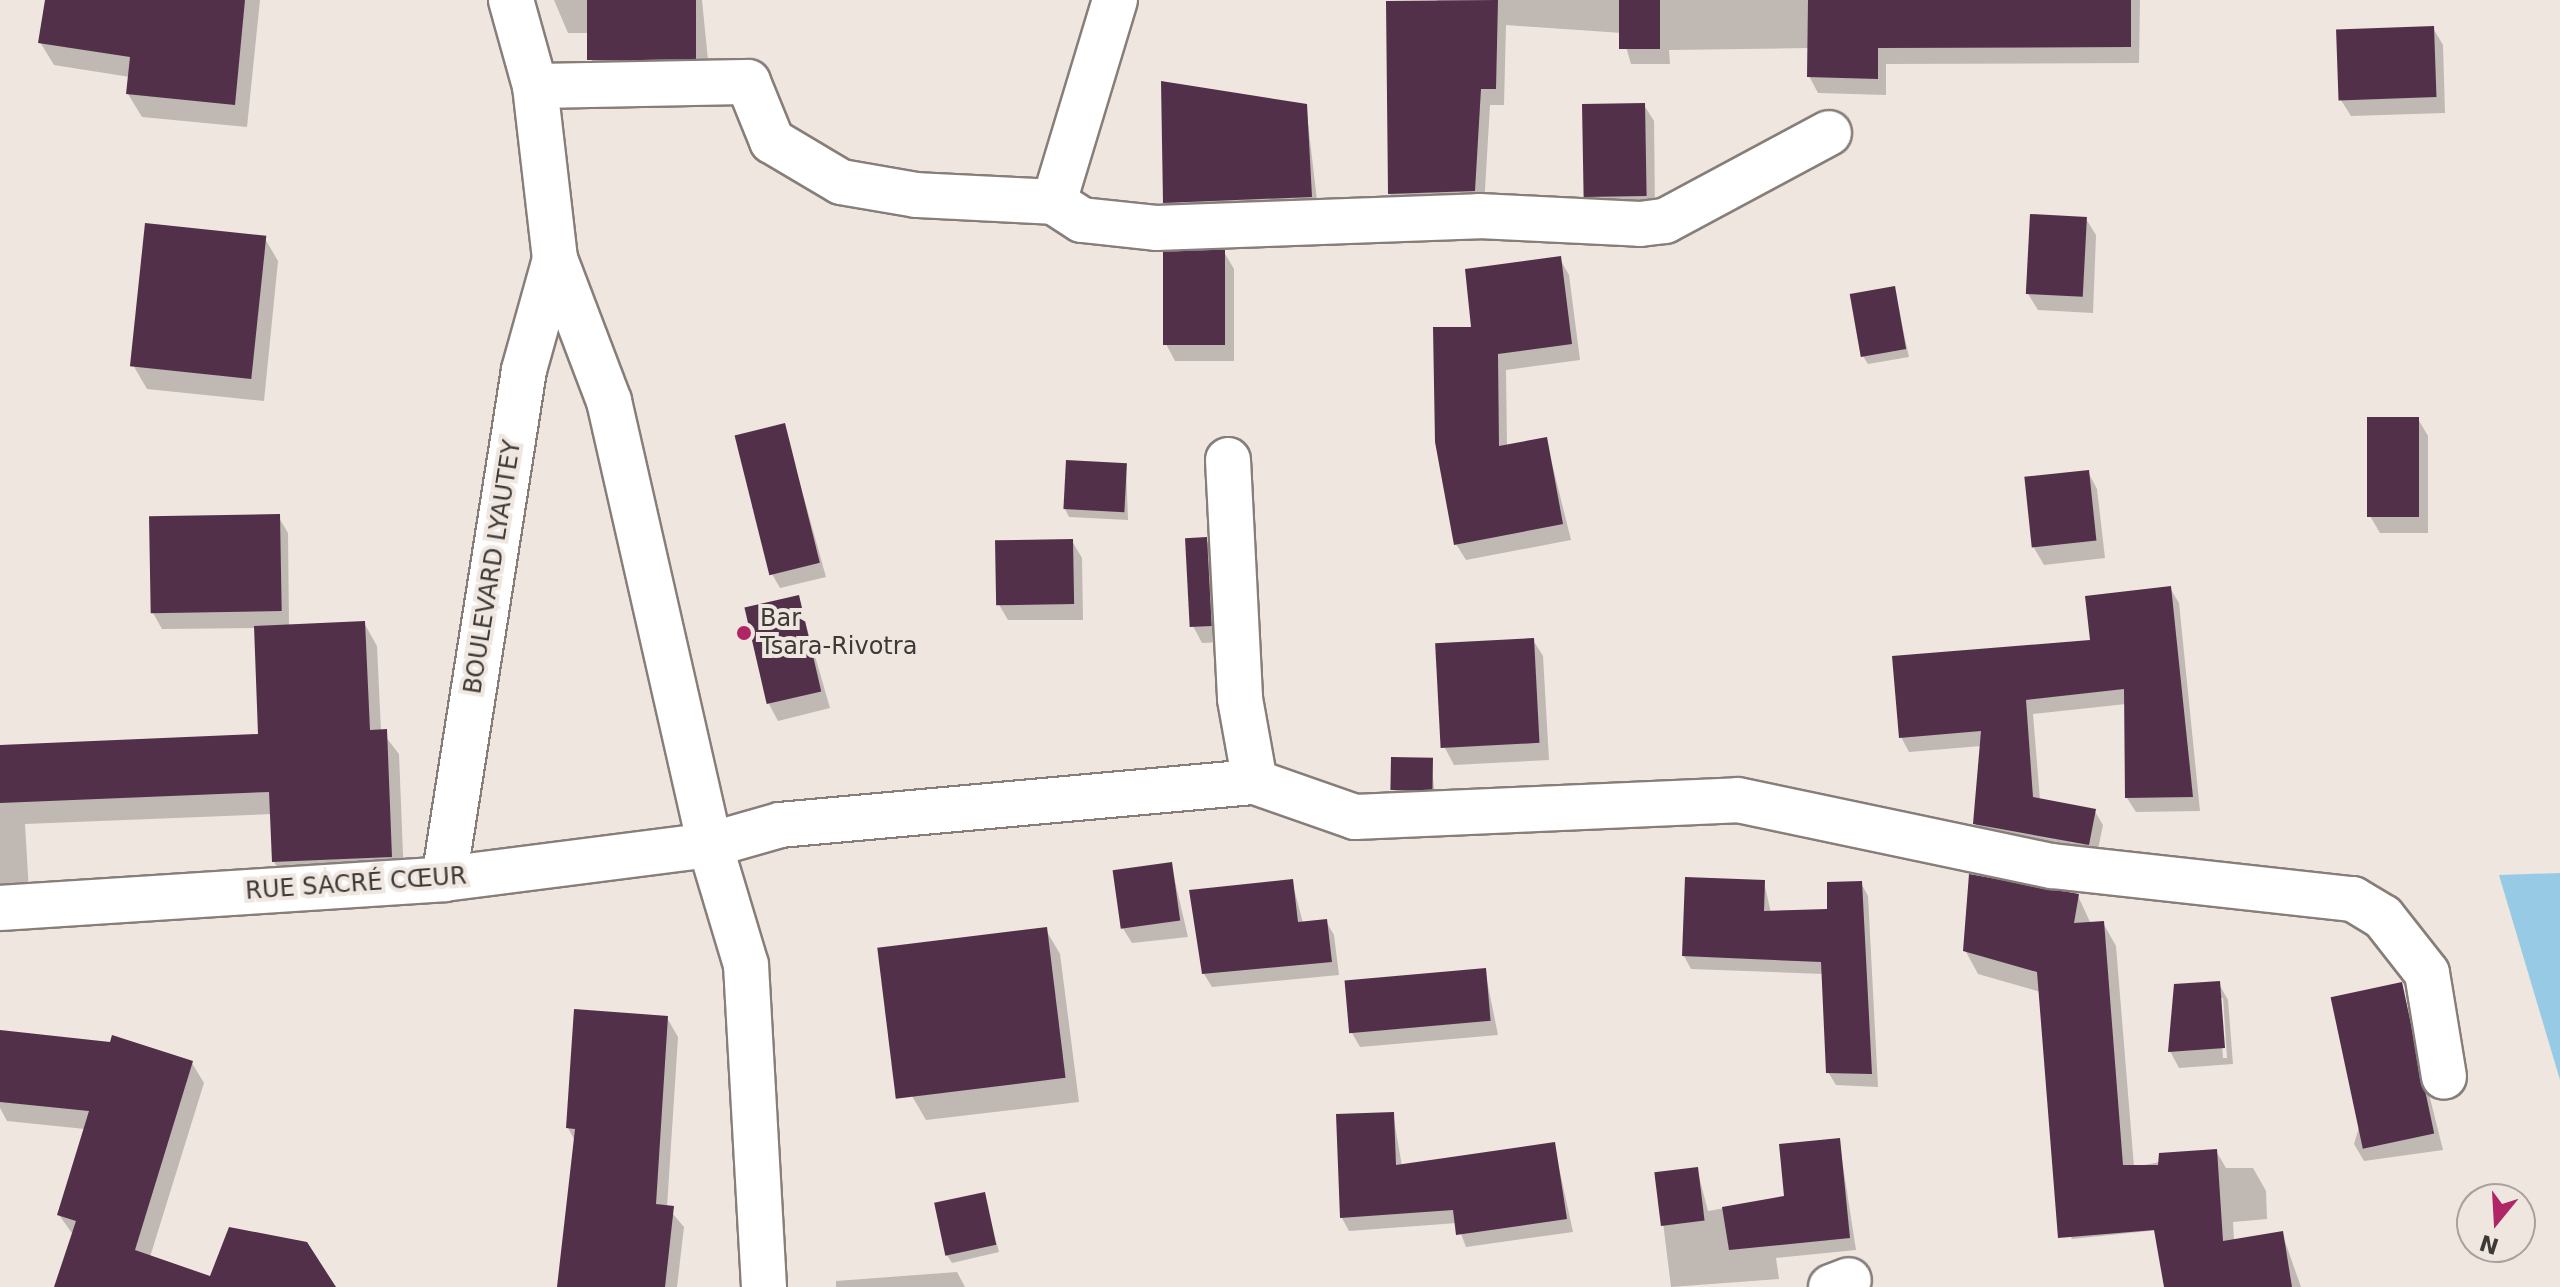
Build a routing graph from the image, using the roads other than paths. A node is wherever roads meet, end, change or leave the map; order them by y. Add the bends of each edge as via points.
1 (511, 0) edge
2 (1115, 0) edge
3 (535, 86) junction
4 (1829, 133) dead end
5 (1054, 202) junction
6 (555, 259) junction
7 (1228, 460) dead end
8 (1255, 782) junction
9 (710, 845) junction
10 (444, 879) junction
11 (0, 908) edge
12 (2444, 1077) dead end
13 (764, 1287) edge

1 - 3 street, BOULEVARD LYAUTEY
2 - 5 street
3 - 5 street via 748,82 772,141 841,182 916,195
3 - 6 street, BOULEVARD LYAUTEY
4 - 5 street via 1665,221 1640,224 1479,216 1156,228 1082,220
6 - 9 street, BOULEVARD LYAUTEY via 609,401
6 - 10 street, BOULEVARD LYAUTEY via 524,370
7 - 8 street via 1240,699
8 - 9 street, RUE SACRÉ CŒUR via 780,825
8 - 12 street via 1355,817 1738,800 2052,866 2353,899 2383,917 2427,973
9 - 10 street, RUE SACRÉ CŒUR
9 - 13 street, BOULEVARD LYAUTEY via 746,965
10 - 11 street, RUE SACRÉ CŒUR

